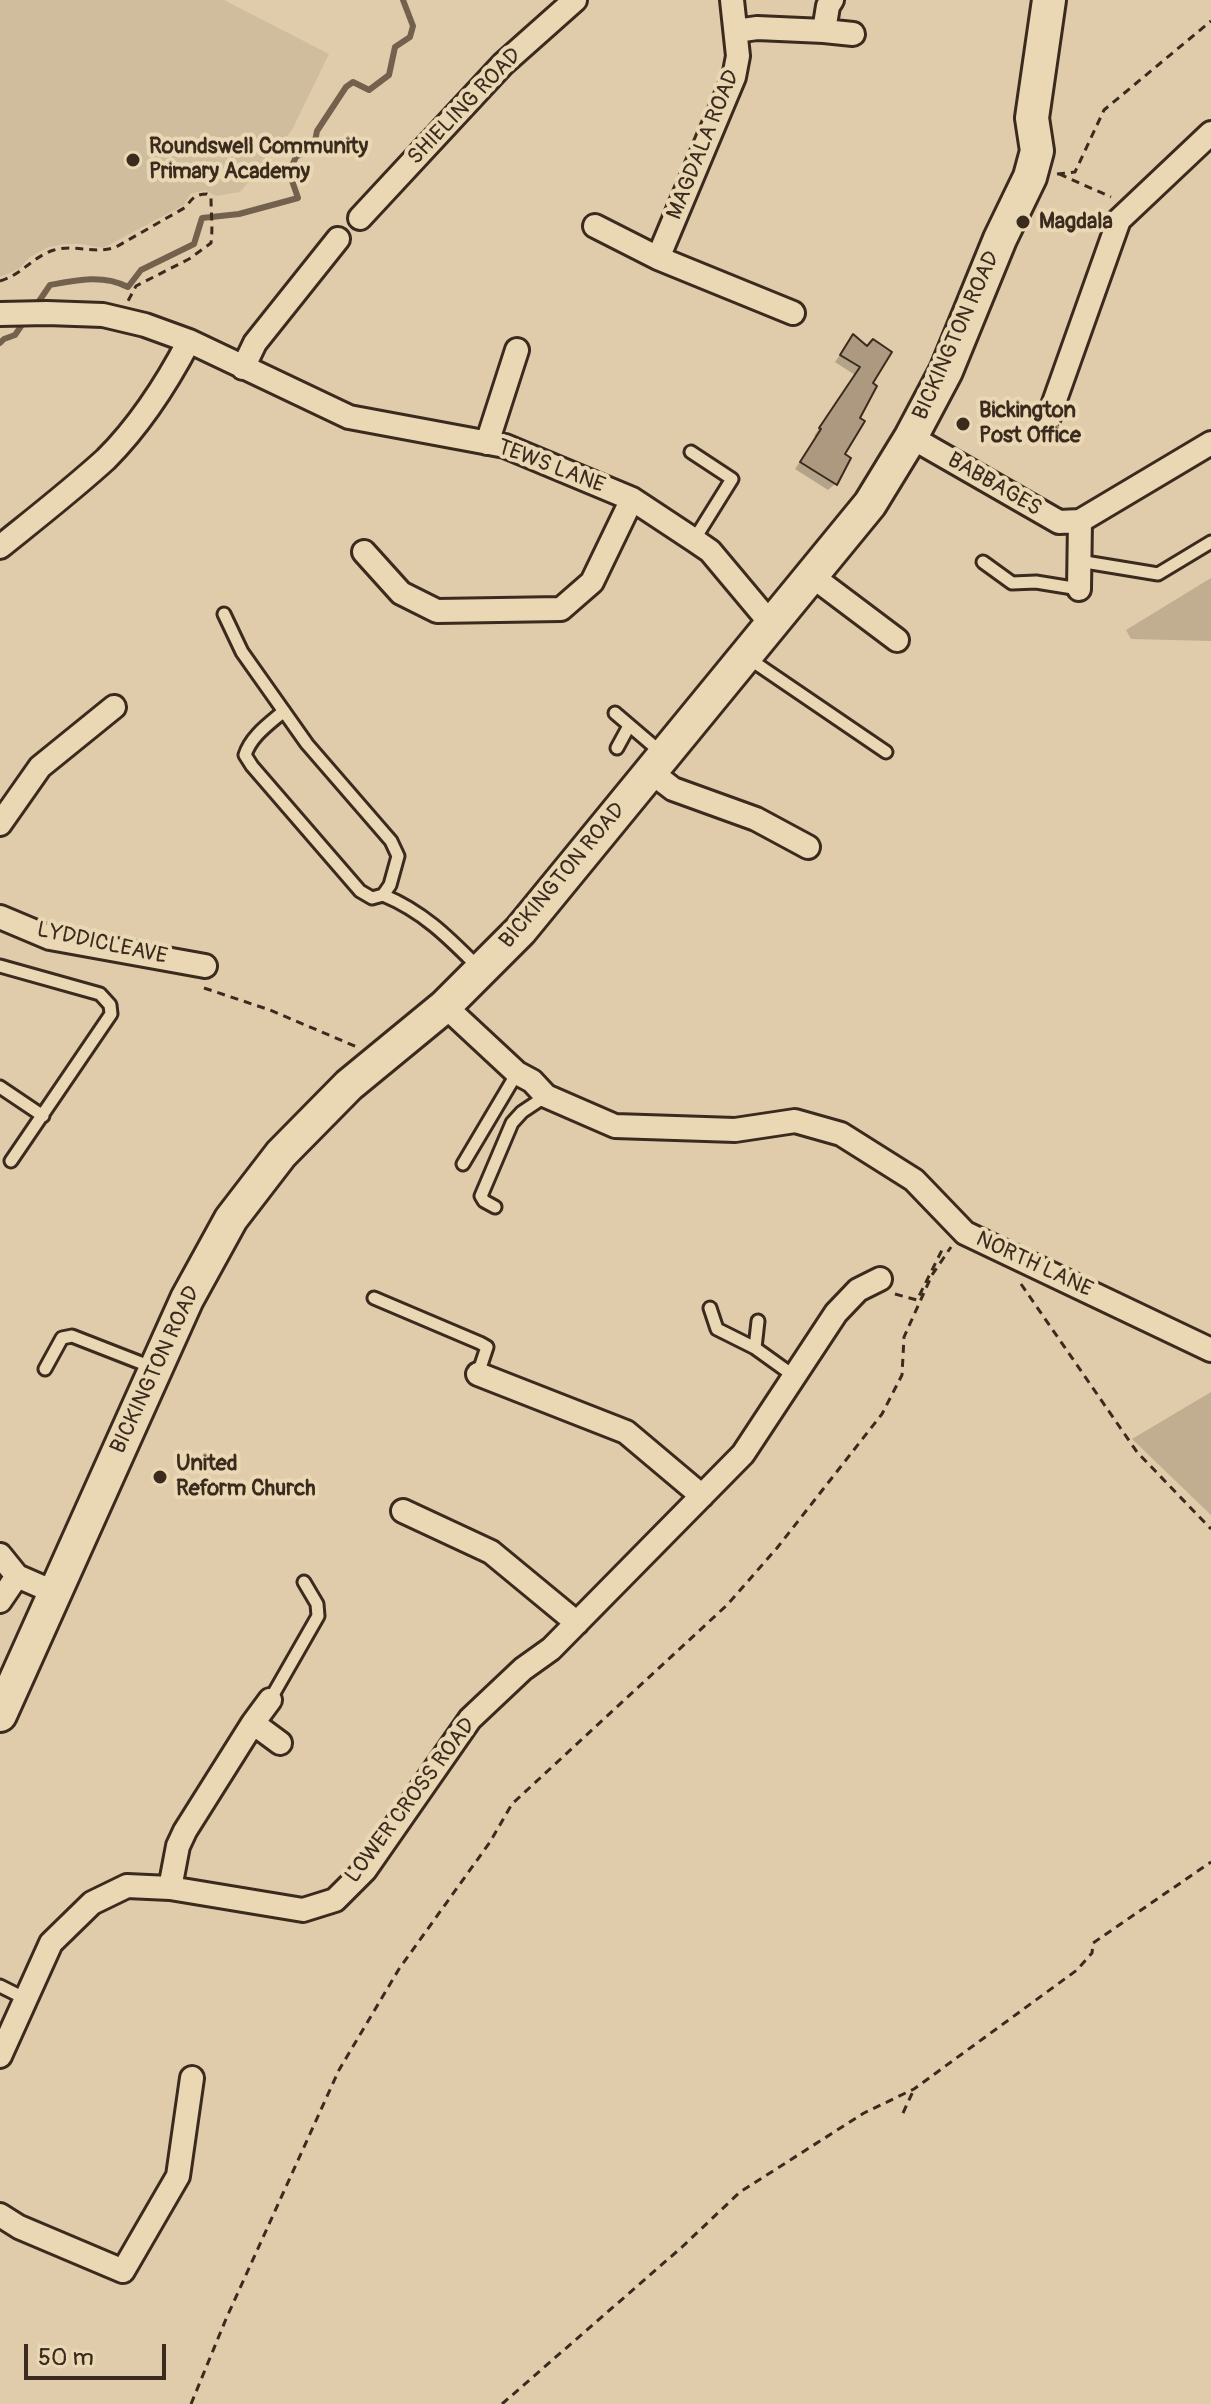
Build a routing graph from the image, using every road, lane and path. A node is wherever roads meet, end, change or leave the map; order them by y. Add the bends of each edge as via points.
1 (575, 0) edge
2 (732, 0) edge
3 (832, 0) edge
4 (1049, 0) edge
5 (1211, 21) edge
6 (736, 31) junction
7 (824, 31) junction
8 (853, 34) dead end
9 (1211, 133) edge
10 (1044, 175) junction
11 (1133, 207) junction
12 (360, 218) dead end
13 (595, 226) dead end
14 (338, 239) dead end
15 (658, 258) junction
16 (0, 281) edge
17 (793, 313) dead end
18 (9, 315) edge
19 (119, 319) junction
20 (189, 341) junction
21 (517, 350) dead end
22 (243, 368) junction
23 (1046, 425) dead end
24 (911, 437) junction
25 (487, 443) junction
26 (1211, 443) edge
27 (691, 452) dead end
28 (632, 499) junction
29 (1080, 521) junction
30 (694, 540) junction
31 (1211, 542) edge
32 (0, 547) edge
33 (364, 552) dead end
34 (1079, 561) junction
35 (983, 562) dead end
36 (812, 576) junction
37 (1079, 589) joint
38 (224, 614) dead end
39 (772, 625) junction
40 (897, 640) dead end
41 (746, 657) junction
42 (114, 707) dead end
43 (284, 711) junction
44 (615, 713) dead end
45 (629, 726) junction
46 (617, 748) dead end
47 (886, 752) dead end
48 (658, 764) junction
49 (0, 824) edge
50 (808, 847) dead end
51 (383, 895) junction
52 (0, 917) edge
53 (0, 966) edge
54 (481, 970) junction
55 (203, 977) joint
56 (445, 1006) junction
57 (379, 1061) junction
58 (517, 1073) junction
59 (0, 1087) edge
60 (546, 1096) junction
61 (43, 1116) junction
62 (11, 1161) dead end
63 (463, 1164) dead end
64 (495, 1207) dead end
65 (961, 1230) junction
66 (947, 1252) junction
67 (874, 1282) joint
68 (1022, 1285) dead end
69 (374, 1298) dead end
70 (710, 1308) dead end
71 (758, 1321) dead end
72 (755, 1348) junction
73 (1211, 1350) edge
74 (155, 1368) junction
75 (45, 1369) dead end
76 (478, 1374) joint
77 (794, 1376) junction
78 (702, 1496) junction
79 (403, 1511) dead end
80 (1211, 1529) edge
81 (0, 1555) edge
82 (17, 1576) junction
83 (304, 1582) dead end
84 (56, 1593) junction
85 (0, 1601) edge
86 (577, 1623) junction
87 (270, 1700) joint
88 (0, 1715) edge
89 (253, 1723) junction
90 (280, 1743) dead end
91 (1211, 1862) edge
92 (170, 1888) junction
93 (0, 1986) edge
94 (26, 1999) junction
95 (7, 2022) edge
96 (0, 2056) edge
97 (192, 2078) dead end
98 (914, 2089) junction
99 (903, 2113) dead end
100 (0, 2215) edge
101 (191, 2404) edge
102 (502, 2404) edge

1 - 12 street, SHIELING ROAD via 503,64
2 - 6 street, MAGDALA ROAD
3 - 7 street
4 - 10 main road, BICKINGTON ROAD via 1032,118
5 - 10 path via 1104,110 1075,172
6 - 7 street
6 - 15 street, MAGDALA ROAD via 734,77
7 - 8 street
9 - 11 street
10 - 11 path
10 - 24 main road, BICKINGTON ROAD via 1000,239 946,371
11 - 23 street via 1119,220
13 - 15 street
14 - 22 street via 255,343
15 - 17 street
16 - 19 path via 50,251 116,247 207,194 211,243 136,286
18 - 19 street, TEWS LANE
19 - 20 street, TEWS LANE
20 - 22 street, TEWS LANE
20 - 32 street via 108,457
21 - 25 street
22 - 25 street, TEWS LANE via 349,417
24 - 29 street, BABBAGES via 1059,522
24 - 36 main road, BICKINGTON ROAD via 870,504
25 - 28 street, TEWS LANE
26 - 29 street
27 - 30 lane via 732,479
28 - 30 street, TEWS LANE
28 - 33 street via 592,582 561,609 437,611 401,593
29 - 34 street
30 - 39 street, TEWS LANE via 710,551
31 - 34 lane via 1158,574
34 - 37 street
35 - 37 lane via 1012,583
36 - 39 main road, BICKINGTON ROAD
36 - 40 street
38 - 43 lane via 242,652
39 - 41 main road, BICKINGTON ROAD
41 - 47 lane
41 - 48 main road, BICKINGTON ROAD
42 - 49 street via 40,767
43 - 51 lane via 391,841 398,856
43 - 51 lane via 254,738 245,755 360,891 372,898
44 - 45 lane
45 - 46 lane
45 - 48 lane
48 - 50 street via 673,789 756,819
48 - 54 main road, BICKINGTON ROAD via 520,931
51 - 54 lane via 435,924
52 - 55 street, LYDDICLEAVE via 50,938
53 - 61 lane via 100,994 110,1005 111,1014
54 - 56 main road, BICKINGTON ROAD
55 - 57 path
56 - 57 main road, BICKINGTON ROAD
56 - 58 street, NORTH LANE
57 - 74 main road, BICKINGTON ROAD via 281,1154 231,1219
58 - 60 street, NORTH LANE
58 - 63 lane
59 - 61 lane
60 - 64 lane via 512,1123 481,1196
60 - 65 street, NORTH LANE via 615,1126 735,1130 795,1121 841,1134 914,1180
61 - 62 lane
65 - 66 path
65 - 73 street, NORTH LANE
66 - 67 path via 942,1250 917,1300
66 - 101 path via 904,1337 902,1375 882,1414 727,1605 512,1804 399,1969 339,2070
67 - 77 street, LOWER CROSS ROAD via 836,1313
68 - 80 path via 1137,1452
69 - 76 lane via 487,1347
70 - 72 lane via 717,1329
71 - 72 lane
72 - 77 lane
74 - 75 lane via 72,1336 62,1338
74 - 84 main road, BICKINGTON ROAD
76 - 78 street via 626,1432
77 - 78 street, LOWER CROSS ROAD via 743,1454
78 - 86 street, LOWER CROSS ROAD
79 - 86 street via 491,1552
81 - 82 street
82 - 84 street
82 - 85 street
83 - 87 lane via 318,1616
84 - 88 main road, BICKINGTON ROAD
86 - 92 street, LOWER CROSS ROAD via 470,1719 365,1870 335,1900 303,1910
87 - 89 street
89 - 90 street
89 - 92 street via 185,1831
91 - 98 path via 1093,1943 1092,1953 1077,1970
92 - 94 street, LOWER CROSS ROAD via 127,1886 92,1903 51,1943
93 - 94 lane
94 - 95 street, LOWER CROSS ROAD
95 - 96 street, LOWER CROSS ROAD
97 - 100 street via 178,2176 123,2271
98 - 99 path
98 - 102 path via 864,2113 740,2192

